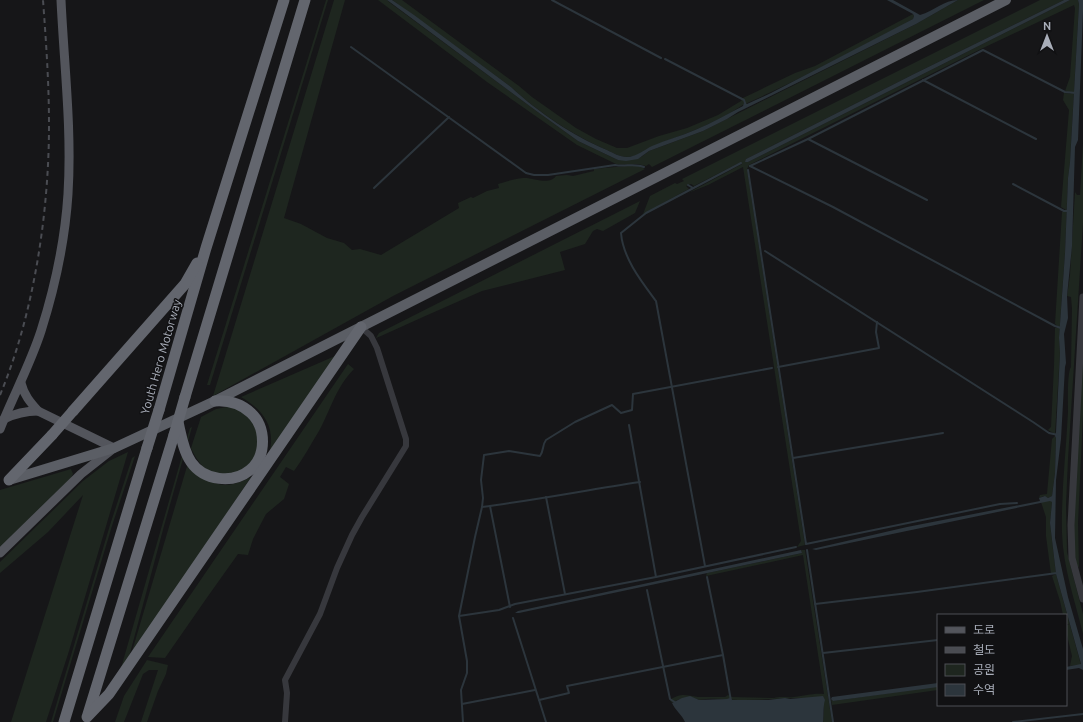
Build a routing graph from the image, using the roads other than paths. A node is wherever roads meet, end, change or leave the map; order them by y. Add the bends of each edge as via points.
1 (61, 0) edge
2 (284, 0) edge
3 (305, 0) edge
4 (1006, 0) edge
5 (206, 248) junction
6 (1083, 297) edge
7 (361, 327) junction
8 (21, 383) junction
9 (215, 401) junction
10 (38, 411) junction
11 (4, 419) junction
12 (0, 429) edge
13 (177, 429) junction
14 (114, 448) junction
15 (9, 480) joint
16 (0, 552) edge
17 (1083, 599) edge
18 (87, 720) edge
19 (64, 722) edge
20 (285, 722) edge

1 - 8 main road via 68,146 64,232 50,301
2 - 5 highway, Youth Hero Motorway
3 - 13 highway, bridge
4 - 7 highway
5 - 15 highway, bridge via 185,284 52,436
5 - 19 highway, Youth Hero Motorway, bridge
6 - 17 street via 1071,525 1072,558
7 - 9 highway
7 - 18 highway via 109,694
7 - 20 street via 371,336 377,348 406,446 352,535 320,614 285,680
8 - 10 main road via 29,401
8 - 11 main road
9 - 13 highway via 226,400 236,403 258,421 263,438 262,447 257,463 250,470 230,479 204,474 191,462
9 - 14 highway
10 - 11 main road via 14,413
10 - 14 main road
11 - 12 main road
13 - 18 highway
14 - 15 highway
14 - 16 main road via 81,474

